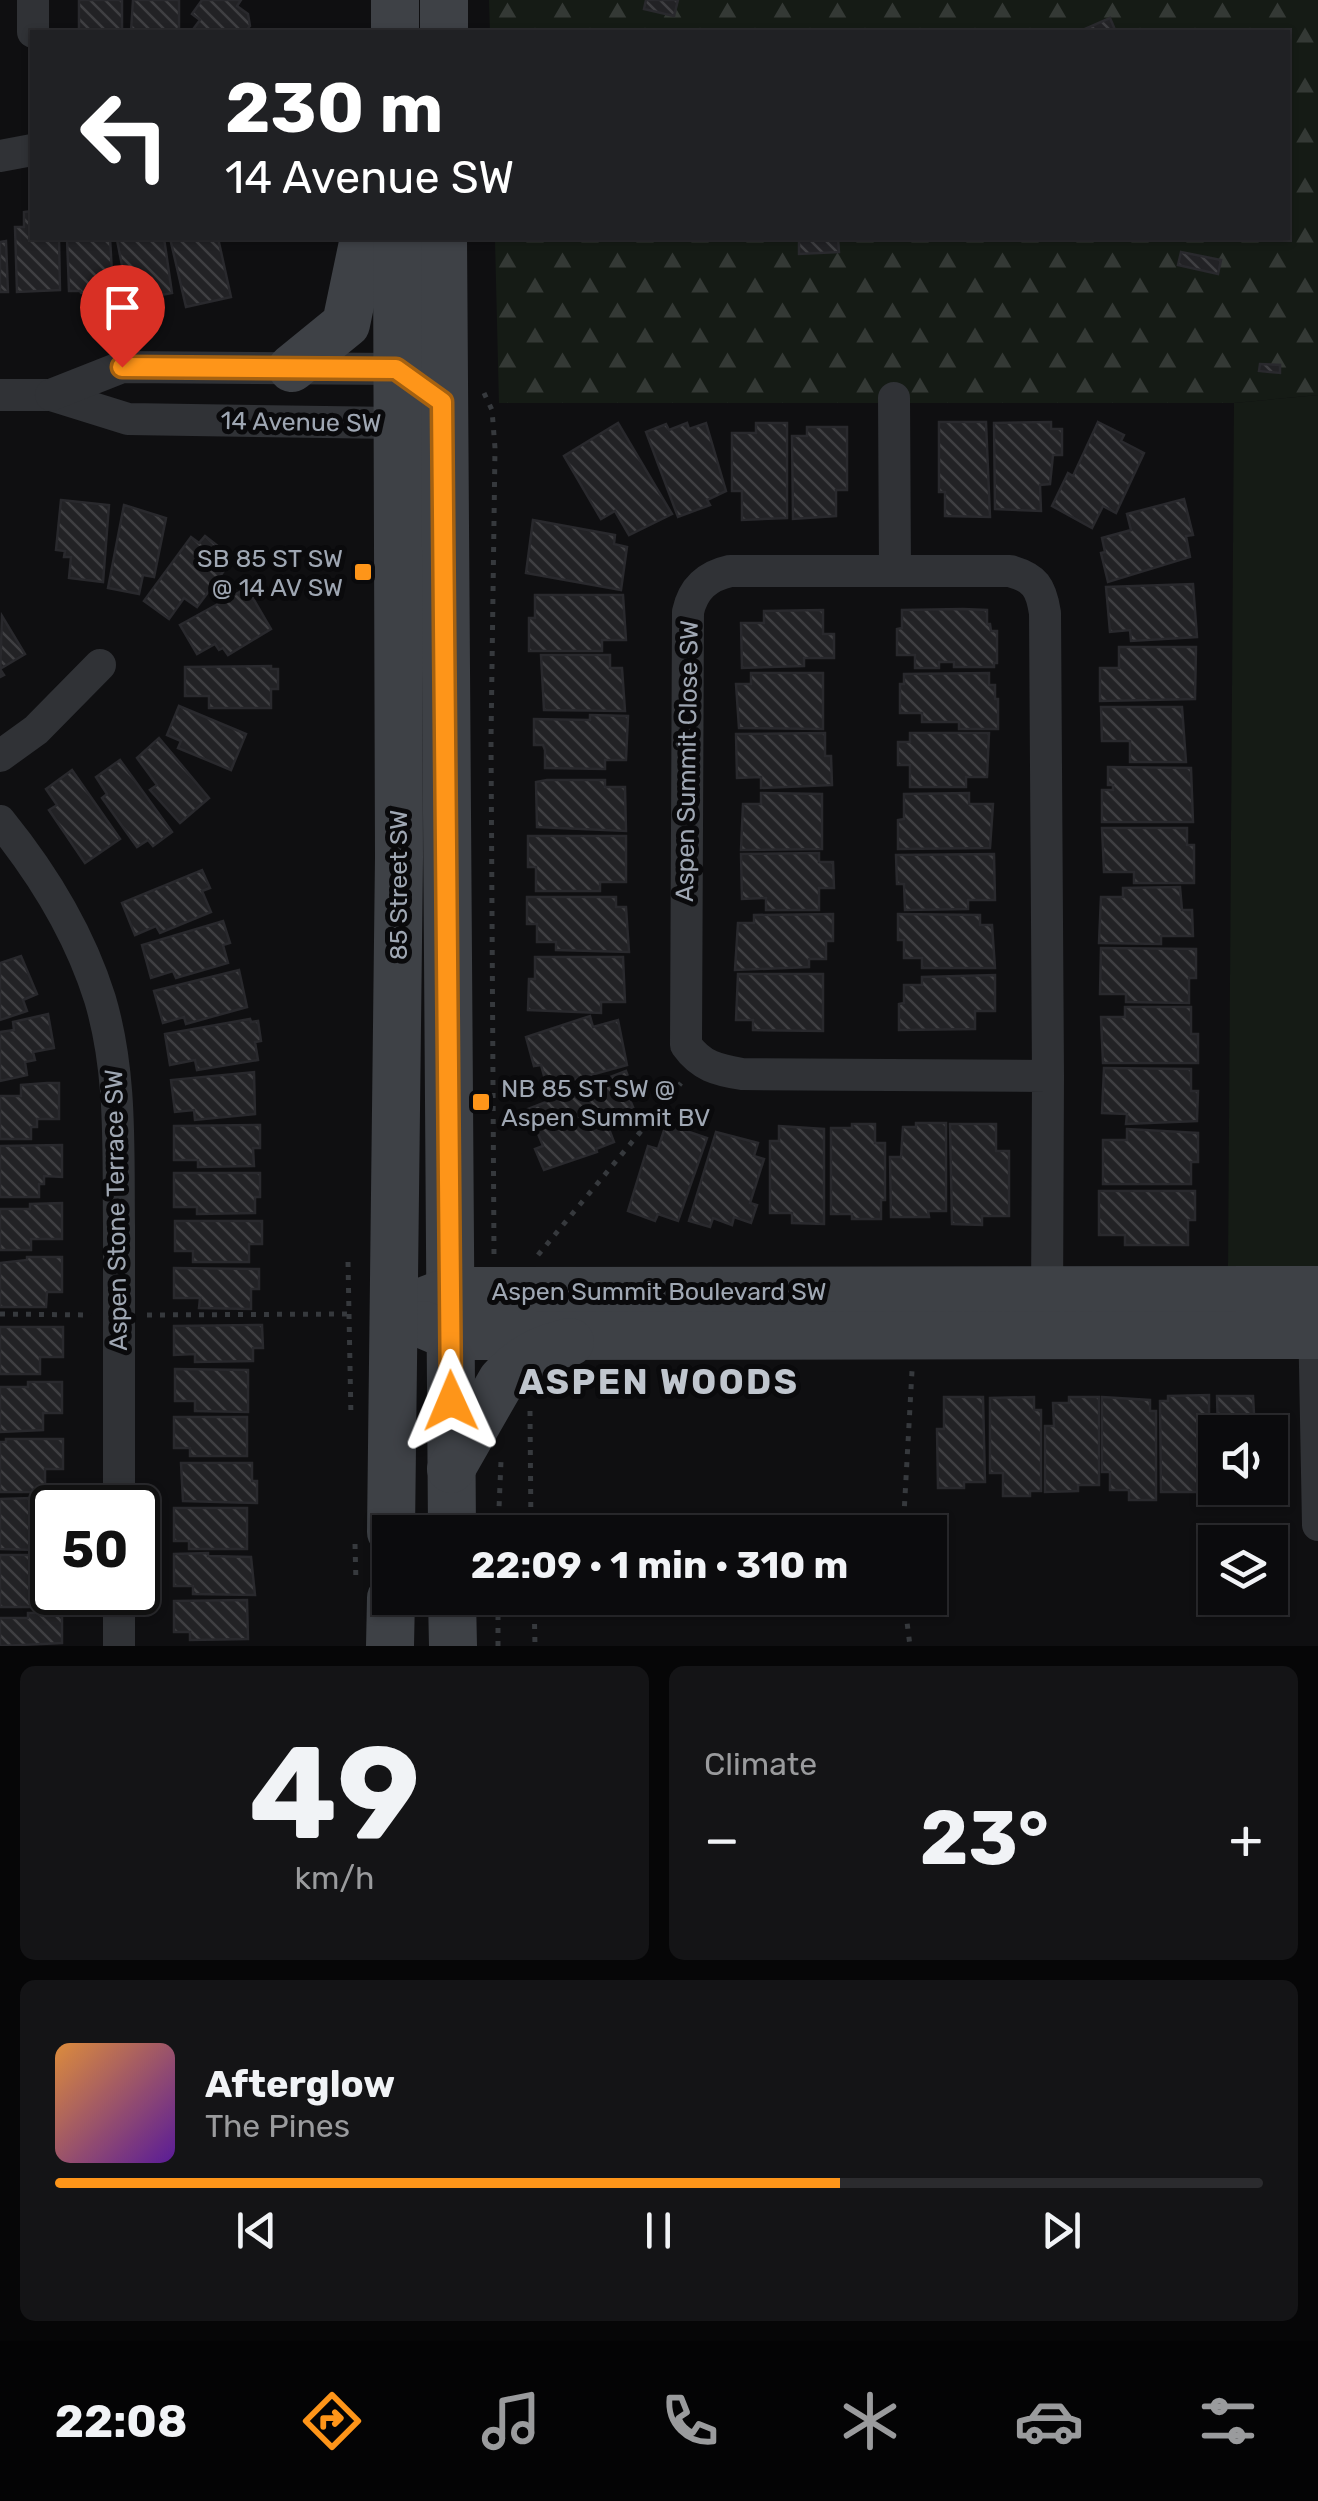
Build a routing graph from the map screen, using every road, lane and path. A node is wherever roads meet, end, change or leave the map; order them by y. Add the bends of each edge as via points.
1 (33, 0) edge
2 (395, 0) edge
3 (444, 0) edge
4 (33, 30) edge
5 (395, 30) edge
6 (444, 30) edge
7 (30, 150) edge
8 (0, 156) edge
9 (364, 240) edge
10 (396, 240) edge
11 (443, 240) edge
12 (292, 368) junction
13 (396, 369) junction
14 (0, 395) edge
15 (51, 395) junction
16 (894, 398) dead end
17 (442, 402) junction
18 (492, 410) dead end
19 (396, 423) junction
20 (895, 570) junction
21 (100, 665) dead end
22 (0, 756) edge
23 (0, 820) edge
24 (696, 1060) junction
25 (1048, 1076) junction
26 (533, 1262) dead end
27 (464, 1306) junction
28 (1316, 1312) edge
29 (371, 1313) junction
30 (1046, 1313) junction
31 (266, 1315) dead end
32 (596, 1336) junction
33 (912, 1368) dead end
34 (529, 1396) dead end
35 (502, 1451) dead end
36 (452, 1469) junction
37 (119, 1485) edge
38 (390, 1515) edge
39 (452, 1515) edge
40 (499, 1515) edge
41 (531, 1515) edge
42 (904, 1515) edge
43 (1318, 1525) edge
44 (118, 1615) edge
45 (391, 1615) edge
46 (452, 1615) edge
47 (498, 1615) edge
48 (535, 1615) edge
49 (906, 1615) edge
50 (118, 1646) edge
51 (390, 1646) edge
52 (453, 1646) edge
53 (498, 1646) edge
54 (536, 1646) edge
55 (910, 1646) edge

1 - 4 street
2 - 5 main road
3 - 6 main road
7 - 8 street
9 - 12 main road via 346,324
10 - 13 main road, 85 Street SW
11 - 17 main road, 85 Street SW
12 - 13 street, 14 Avenue SW
12 - 15 street, 14 Avenue SW via 122,367
13 - 17 street
13 - 19 main road, 85 Street SW
14 - 15 street, 14 Avenue SW
15 - 19 street, 14 Avenue SW via 128,419
16 - 20 street
17 - 19 street, 14 Avenue SW
17 - 27 main road, 85 Street SW
18 - 27 path via 491,740
19 - 29 main road, 85 Street SW via 399,857
20 - 24 street, Aspen Summit Close SW via 730,570 708,578 690,602 684,1031
20 - 25 street, Aspen Summit Close SW via 1010,570 1027,575 1042,594
21 - 22 street
23 - 37 street, Aspen Stone Terrace SW via 72,930 109,1037 118,1122
24 - 25 street via 742,1074
24 - 26 path
25 - 30 street, Aspen Summit Close SW
27 - 29 main road, Aspen Summit Boulevard SW
27 - 30 main road, Aspen Summit Boulevard SW
27 - 32 main road, Aspen Summit Boulevard SW
27 - 36 main road, 85 Street SW
28 - 30 main road, Aspen Summit Boulevard SW
28 - 43 street
29 - 31 path
29 - 38 main road, 85 Street SW
30 - 32 main road, Aspen Summit Boulevard SW
32 - 36 main road via 550,1347 512,1369
33 - 42 path
34 - 41 path
35 - 40 path
36 - 39 main road, 85 Street SW
44 - 50 street
45 - 51 main road
46 - 52 main road
47 - 53 path
48 - 54 path
49 - 55 path

